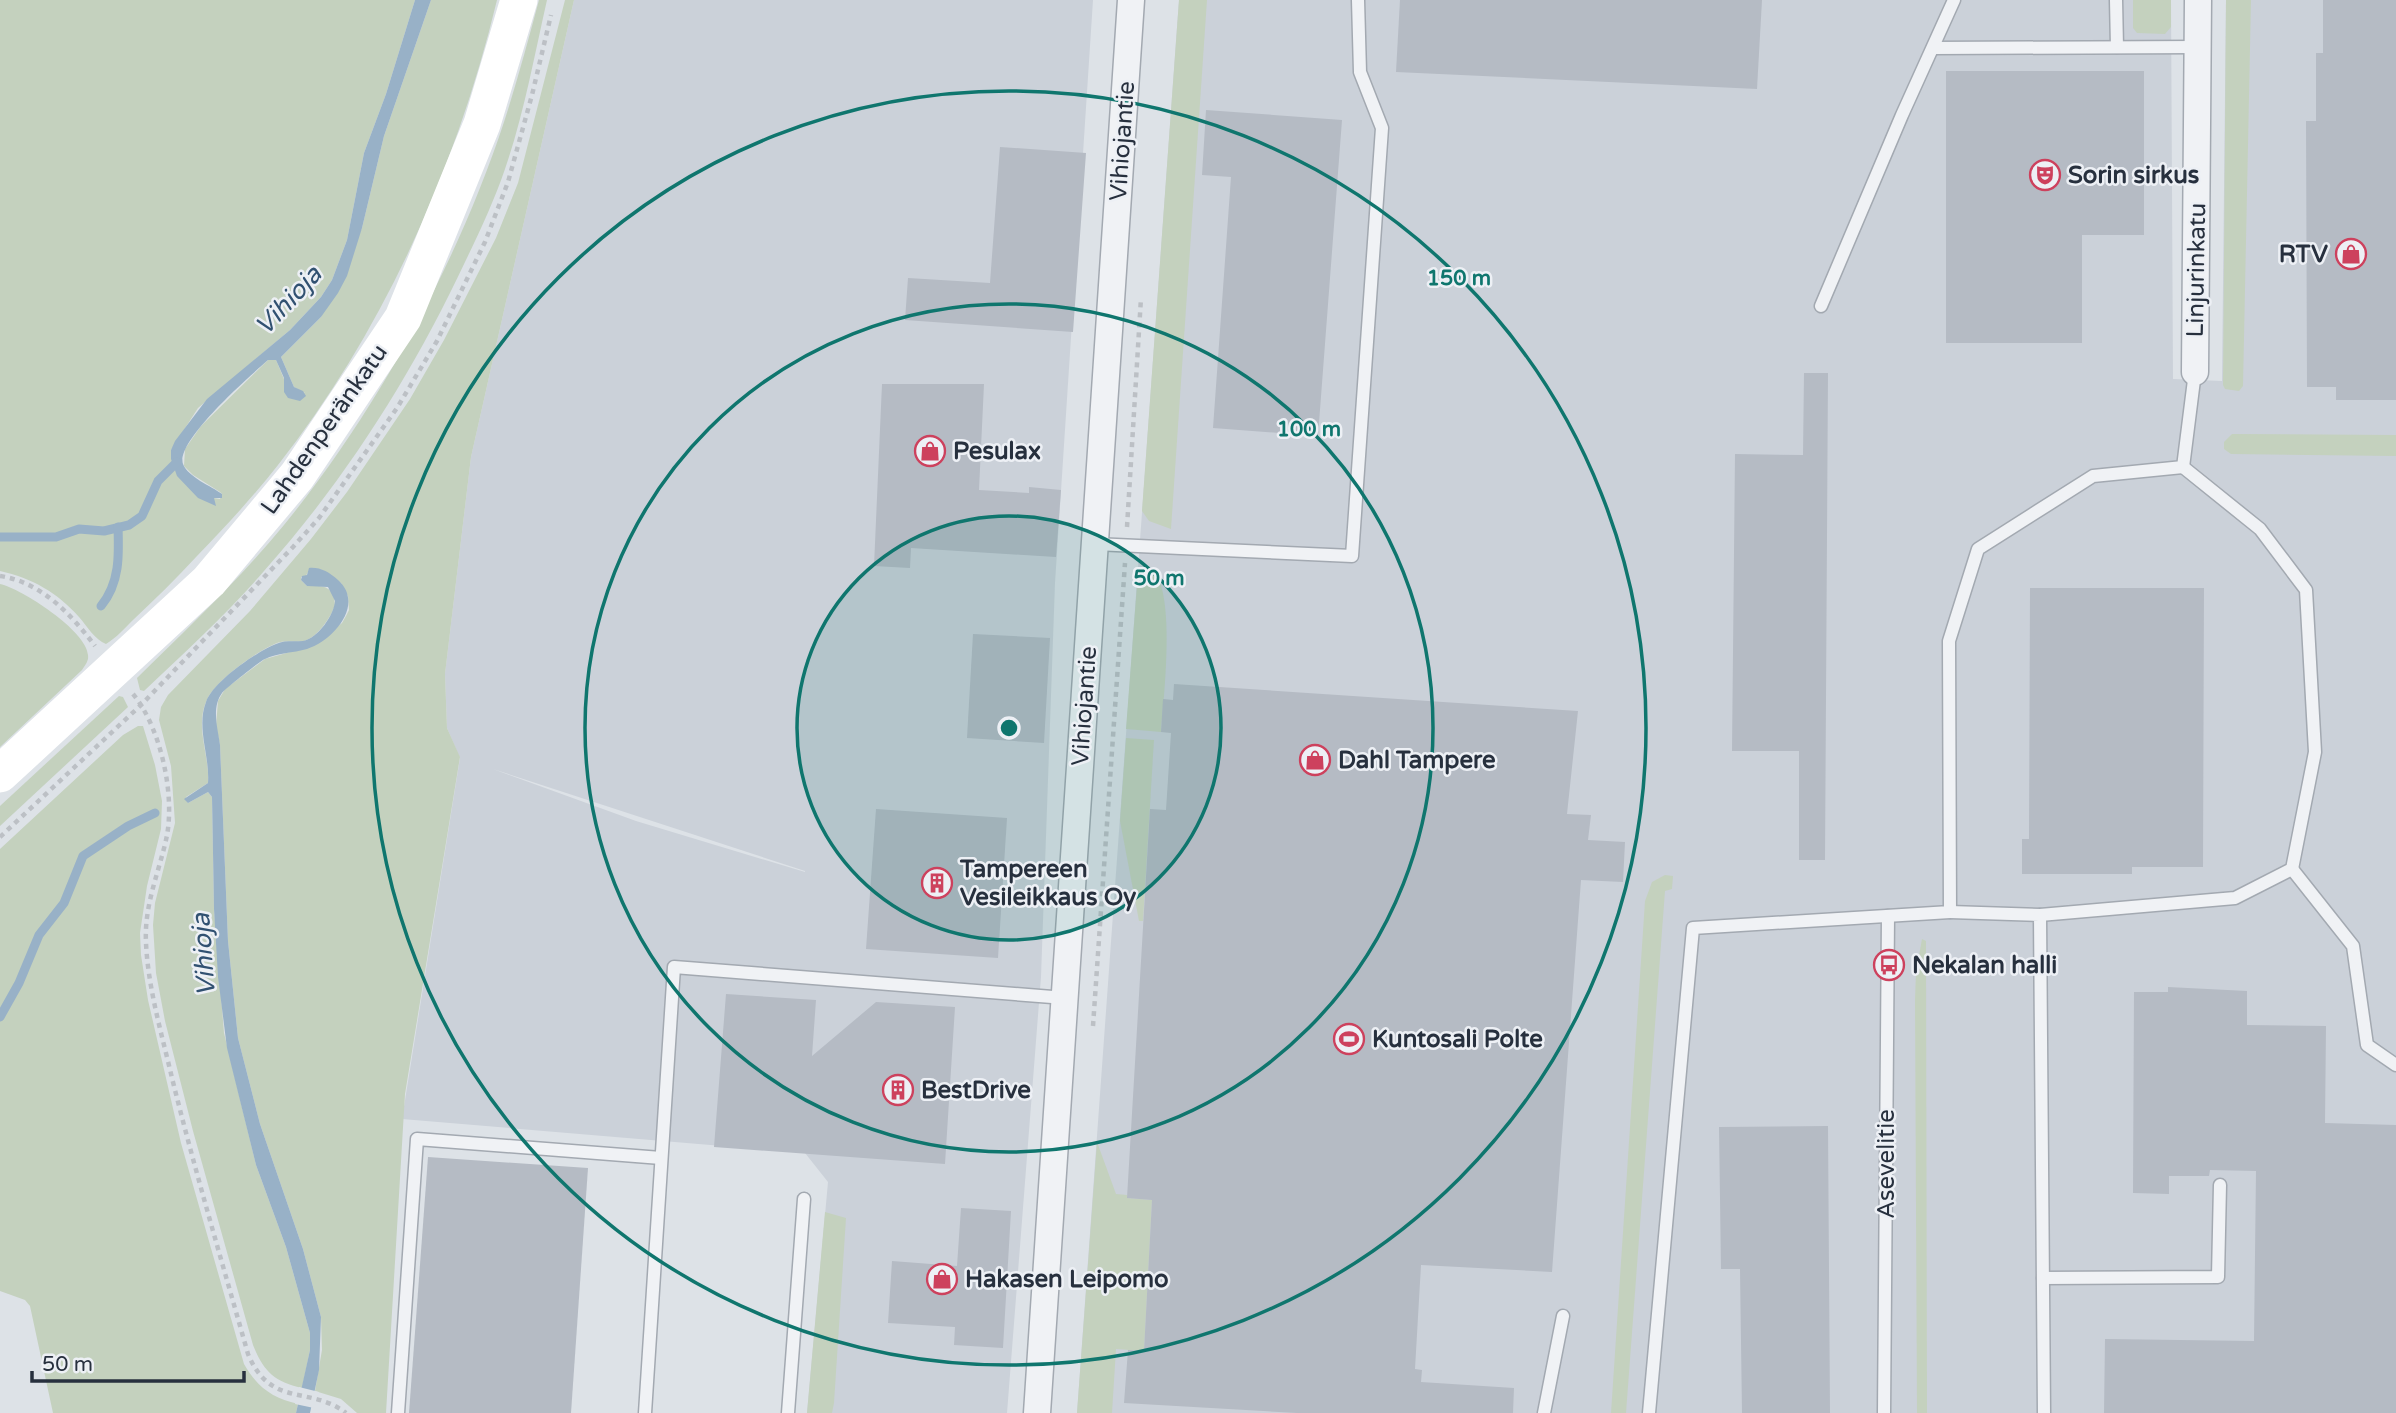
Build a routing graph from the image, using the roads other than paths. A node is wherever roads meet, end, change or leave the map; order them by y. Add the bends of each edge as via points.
1 (519, 0) edge
2 (1131, 0) edge
3 (1358, 0) edge
4 (1954, 0) edge
5 (2116, 0) edge
6 (2199, 0) edge
7 (2117, 47) junction
8 (2198, 47) junction
9 (1933, 48) junction
10 (1821, 306) dead end
11 (2195, 372) joint
12 (2183, 467) junction
13 (1095, 544) junction
14 (0, 774) edge
15 (2292, 869) junction
16 (1950, 912) junction
17 (2040, 915) junction
18 (1888, 916) junction
19 (1065, 998) junction
20 (2396, 1065) edge
21 (661, 1158) junction
22 (2220, 1185) dead end
23 (804, 1199) dead end
24 (2043, 1278) junction
25 (1563, 1316) dead end
26 (398, 1413) edge
27 (645, 1413) edge
28 (788, 1413) edge
29 (1037, 1413) edge
30 (1544, 1413) edge
31 (1648, 1413) edge
32 (1884, 1413) edge
33 (2044, 1413) edge

1 - 14 main road, Lahdenperänkatu via 482,124 402,318 297,476 209,581
2 - 13 street, Vihiojantie
3 - 13 lane via 1360,72 1382,128 1352,556
4 - 9 lane
5 - 7 lane
6 - 8 street, Linjurinkatu
7 - 8 lane
7 - 9 lane
8 - 11 street, Linjurinkatu
9 - 10 lane
11 - 12 lane
12 - 15 lane via 2260,530 2306,590 2315,752
12 - 16 lane via 2093,476 1978,549 1949,641
13 - 19 street, Vihiojantie
15 - 17 lane via 2235,898
15 - 20 lane via 2353,946 2367,1045
16 - 17 lane
16 - 18 lane
17 - 24 lane
18 - 31 lane via 1693,928
18 - 32 lane, Asevelitie
19 - 21 lane via 674,967
19 - 29 street, Vihiojantie
21 - 26 lane via 417,1139
21 - 27 lane
22 - 24 lane via 2218,1277
23 - 28 lane
24 - 33 lane
25 - 30 lane

